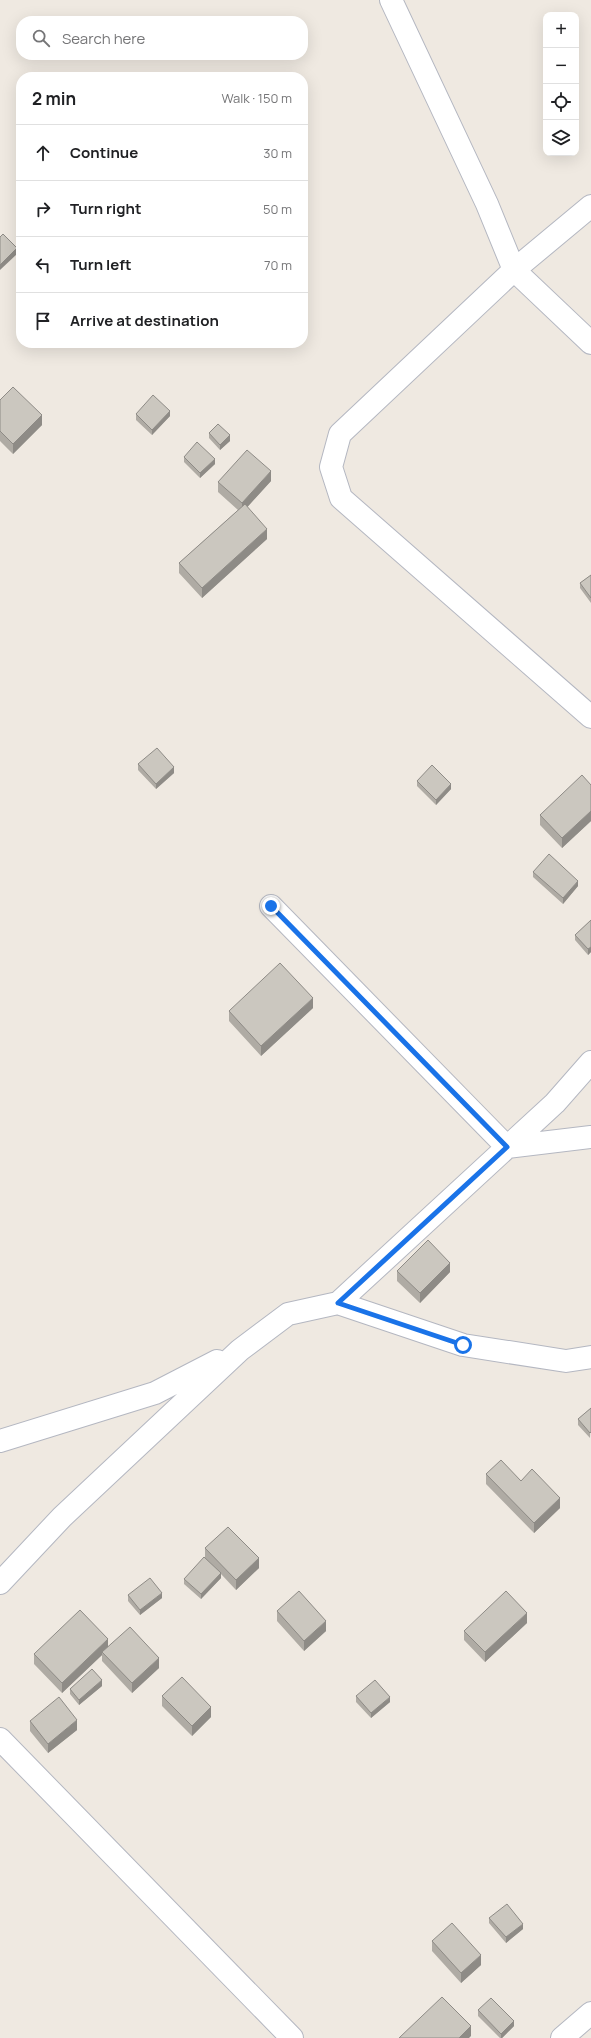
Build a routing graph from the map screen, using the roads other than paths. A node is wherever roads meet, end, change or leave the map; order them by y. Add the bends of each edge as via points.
1 (391, 0) edge
2 (591, 206) edge
3 (514, 270) junction
4 (591, 344) edge
5 (591, 717) edge
6 (271, 906) dead end
7 (591, 1062) edge
8 (591, 1137) edge
9 (507, 1147) junction
10 (338, 1303) junction
11 (240, 1350) junction
12 (591, 1357) edge
13 (0, 1441) edge
14 (0, 1583) edge
15 (0, 1739) edge
16 (591, 2013) edge
17 (292, 2038) edge
18 (562, 2038) edge

1 - 3 street via 487,204
2 - 3 street
3 - 4 street
3 - 5 street via 340,434 331,467 341,498
6 - 9 street
7 - 9 street via 555,1102
8 - 9 street
9 - 10 street
10 - 11 street via 288,1314
10 - 12 street via 463,1345 566,1361
11 - 13 street via 155,1393
11 - 14 street via 62,1517
15 - 17 street
16 - 18 street

